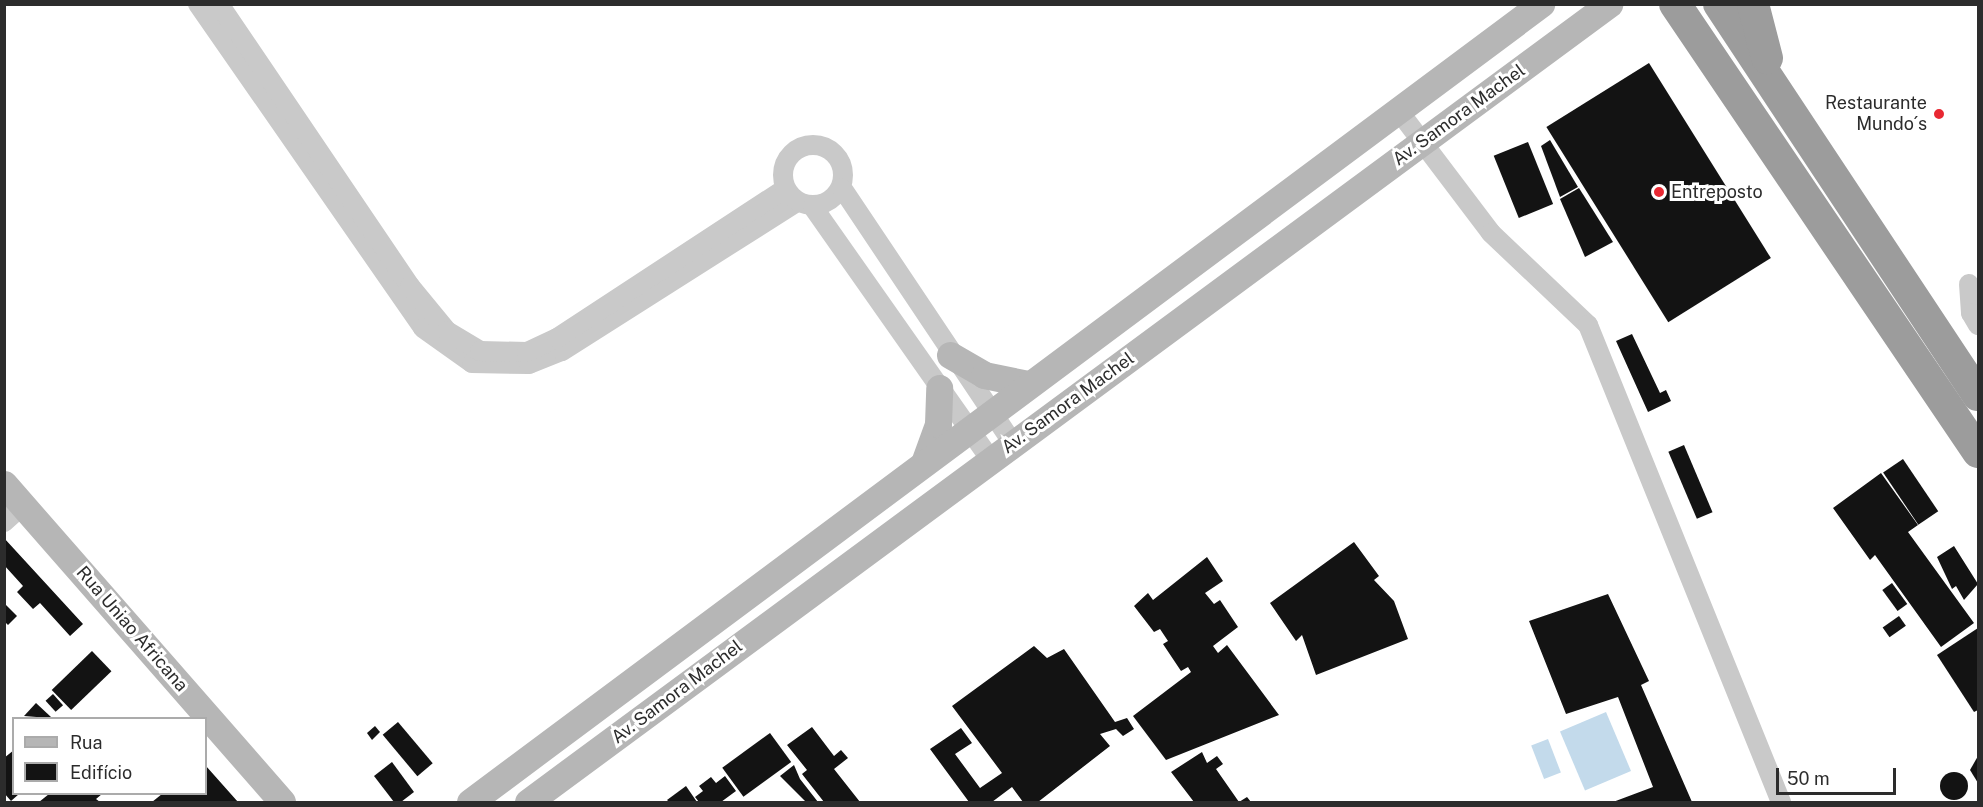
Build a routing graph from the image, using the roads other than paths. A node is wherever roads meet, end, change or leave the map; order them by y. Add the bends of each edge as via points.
1 (198, 4) edge
2 (219, 4) edge
3 (1541, 4) edge
4 (1609, 4) edge
5 (1719, 4) edge
6 (1753, 4) edge
7 (1674, 5) edge
8 (1398, 110) junction
9 (1423, 142) junction
10 (1813, 145) junction
11 (842, 188) junction
12 (798, 199) junction
13 (1969, 284) dead end
14 (1978, 325) edge
15 (950, 355) junction
16 (1028, 384) junction
17 (939, 388) junction
18 (1978, 395) edge
19 (992, 413) junction
20 (971, 429) junction
21 (1013, 443) junction
22 (1978, 452) edge
23 (925, 460) junction
24 (991, 460) junction
25 (4, 484) edge
26 (14, 513) edge
27 (203, 717) edge
28 (207, 721) edge
29 (282, 802) edge
30 (470, 802) edge
31 (528, 802) edge
32 (1781, 802) edge

1 - 12 street via 423,328 472,363 529,364 562,351
2 - 12 street via 410,286 447,331 480,351 527,352 557,338
3 - 8 main road, Av. Samora Machel
4 - 9 main road, Av. Samora Machel
5 - 10 highway
6 - 10 highway via 1765,54
7 - 22 highway
8 - 9 street
8 - 16 main road, Av. Samora Machel
9 - 21 main road, Av. Samora Machel
9 - 32 street via 1491,233 1588,325
10 - 18 highway
11 - 12 street via 830,201
11 - 12 street via 844,170 836,154 821,145 804,146 789,155 782,171
11 - 15 street
12 - 17 street
13 - 14 street via 1971,313
15 - 16 main road via 984,375
15 - 19 street
16 - 19 main road, Av. Samora Machel
17 - 20 street
17 - 23 main road via 938,424
19 - 20 main road, Av. Samora Machel
19 - 21 street
20 - 23 main road, Av. Samora Machel
20 - 24 street
21 - 24 main road, Av. Samora Machel
23 - 30 main road, Av. Samora Machel
24 - 31 main road, Av. Samora Machel
25 - 26 main road, Rua Uniao Africana
26 - 27 main road, Rua Uniao Africana
28 - 29 main road, Rua Uniao Africana

